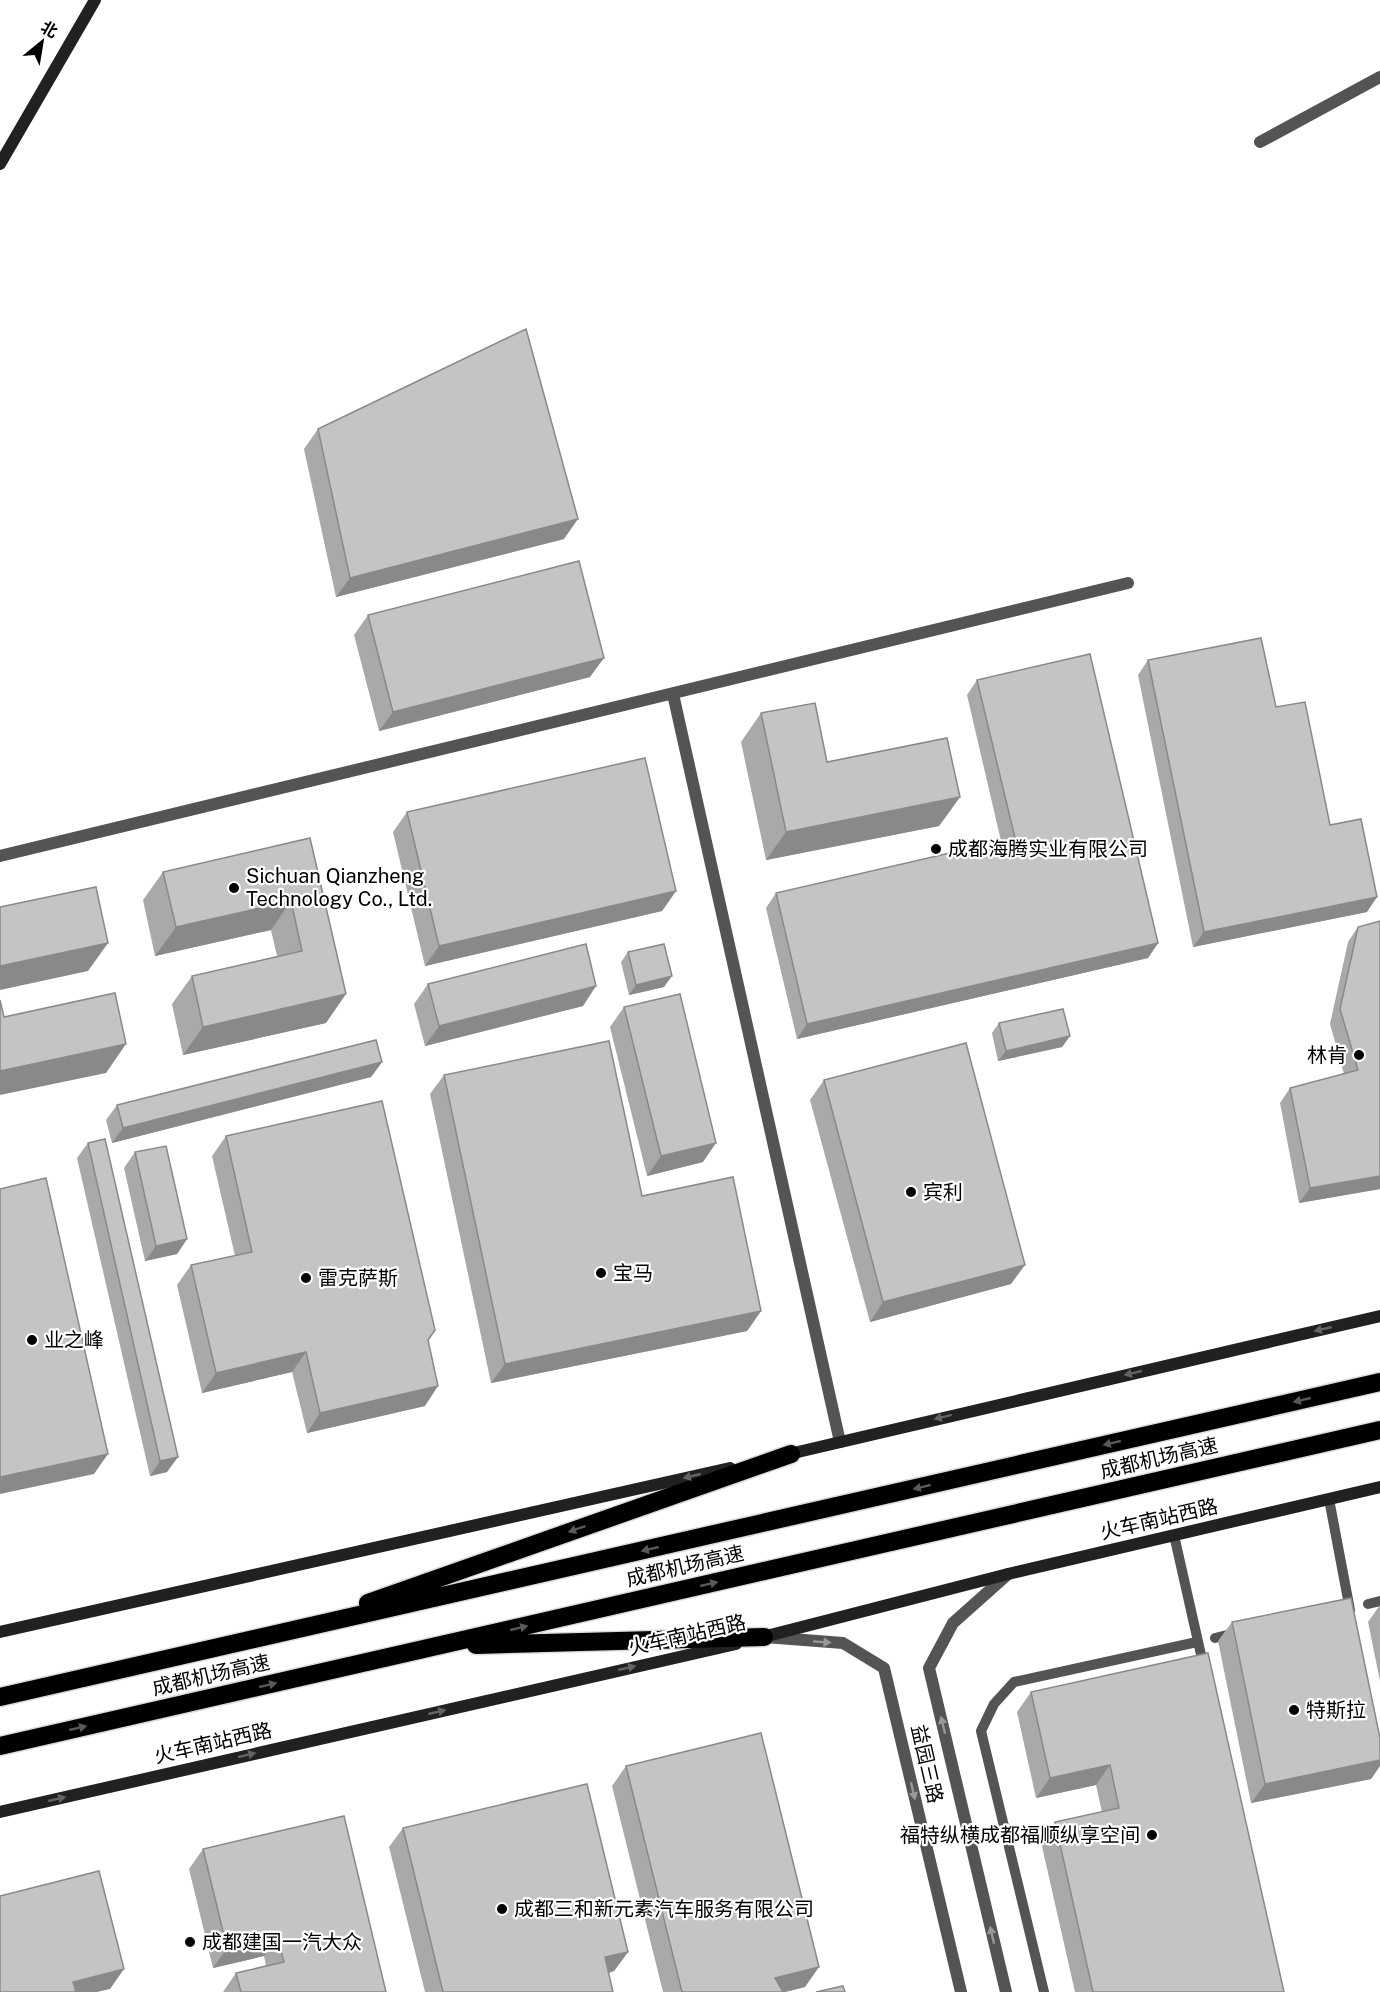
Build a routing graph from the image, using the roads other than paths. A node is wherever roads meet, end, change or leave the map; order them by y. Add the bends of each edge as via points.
1 (95, 0) edge
2 (1380, 77) edge
3 (1260, 142) dead end
4 (0, 164) edge
5 (1128, 583) dead end
6 (673, 694) junction
7 (0, 856) edge
8 (1380, 1316) edge
9 (1380, 1382) edge
10 (1380, 1430) edge
11 (840, 1442) junction
12 (791, 1454) junction
13 (1380, 1487) edge
14 (1329, 1499) junction
15 (1174, 1535) junction
16 (1008, 1574) junction
17 (1380, 1601) edge
18 (1368, 1604) dead end
19 (1347, 1613) edge
20 (1249, 1630) edge
21 (287, 1631) junction
22 (0, 1632) edge
23 (764, 1637) junction
24 (1215, 1638) dead end
25 (1197, 1642) junction
26 (438, 1646) junction
27 (1206, 1676) edge
28 (0, 1697) edge
29 (0, 1746) edge
30 (0, 1812) edge
31 (962, 1992) edge
32 (1006, 1992) edge
33 (1044, 1992) edge

1 - 4 main road
2 - 3 street
5 - 6 street
6 - 7 street
6 - 11 street
8 -> 11 main road
9 -> 21 highway, 成都机场高速
26 -> 10 highway, 成都机场高速
11 - 12 main road
12 -> 21 highway
12 -> 22 main road
13 - 14 main road, 火车南站西路
14 - 15 main road, 火车南站西路
14 - 19 lane
15 - 16 main road, 火车南站西路
15 - 25 lane
16 - 23 main road, 火车南站西路
32 -> 16 street, 益园三路 via 929,1668 953,1623
17 - 18 lane
20 - 24 lane
21 - 28 highway, 成都机场高速
23 - 26 highway
30 -> 23 main road, 火车南站西路
23 -> 31 street, 益园三路 via 843,1643 884,1668
25 - 27 lane
25 - 33 lane via 1014,1682 994,1704 981,1731
29 -> 26 highway, 成都机场高速

